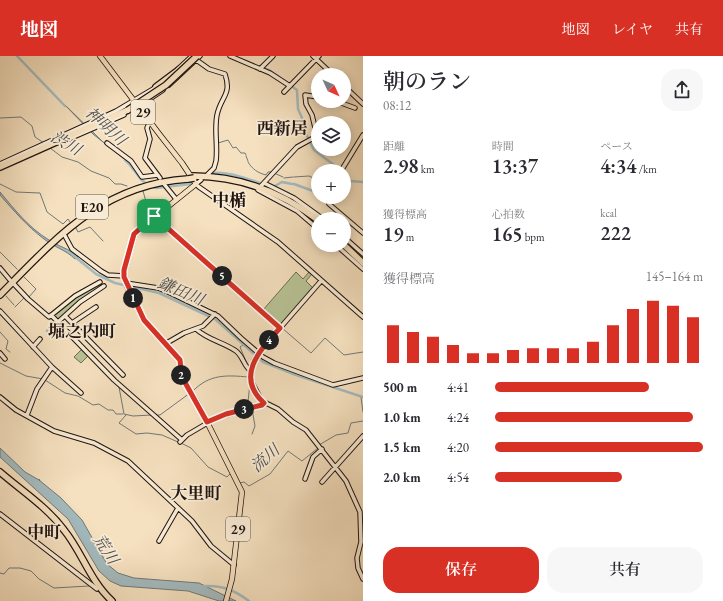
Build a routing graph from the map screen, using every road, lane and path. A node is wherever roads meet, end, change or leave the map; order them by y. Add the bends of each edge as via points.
1 (100, 56) edge
2 (230, 56) edge
3 (273, 56) edge
4 (195, 57) edge
5 (316, 57) edge
6 (326, 68) edge
7 (260, 69) junction
8 (165, 84) junction
9 (291, 85) junction
10 (156, 87) junction
11 (284, 92) dead end
12 (351, 93) edge
13 (154, 96) junction
14 (311, 96) edge
15 (134, 101) junction
16 (363, 104) edge
17 (138, 106) junction
18 (351, 107) edge
19 (355, 108) dead end
20 (150, 122) junction
21 (363, 135) edge
22 (107, 143) dead end
23 (346, 164) edge
24 (0, 167) edge
25 (208, 174) dead end
26 (192, 179) junction
27 (201, 180) dead end
28 (164, 184) dead end
29 (258, 190) dead end
30 (176, 199) junction
31 (329, 204) dead end
32 (313, 212) edge
33 (155, 215) junction
34 (311, 218) edge
35 (311, 223) edge
36 (363, 233) edge
37 (65, 236) dead end
38 (351, 243) edge
39 (351, 251) edge
40 (344, 252) edge
41 (363, 254) edge
42 (363, 262) edge
43 (0, 268) edge
44 (363, 269) edge
45 (124, 276) junction
46 (10, 280) dead end
47 (322, 281) junction
48 (100, 282) dead end
49 (14, 283) dead end
50 (104, 286) dead end
51 (127, 286) junction
52 (0, 294) edge
53 (96, 307) dead end
54 (0, 311) edge
55 (215, 314) junction
56 (50, 316) junction
57 (65, 316) junction
58 (363, 317) edge
59 (58, 322) junction
60 (72, 323) junction
61 (281, 327) junction
62 (196, 329) junction
63 (40, 339) dead end
64 (165, 344) junction
65 (33, 347) junction
66 (0, 353) edge
67 (257, 355) junction
68 (5, 359) dead end
69 (52, 367) junction
70 (251, 371) junction
71 (123, 375) dead end
72 (363, 378) edge
73 (81, 393) dead end
74 (0, 397) edge
75 (264, 403) junction
76 (27, 415) junction
77 (207, 422) junction
78 (363, 436) edge
79 (322, 449) junction
80 (336, 466) junction
81 (0, 472) edge
82 (305, 480) dead end
83 (322, 482) dead end
84 (178, 508) junction
85 (0, 514) edge
86 (160, 541) dead end
87 (234, 565) junction
88 (363, 579) edge
89 (97, 589) dead end
90 (112, 601) edge
91 (226, 601) edge

1 - 15 main road, 29
2 - 7 street
3 - 7 street
4 - 8 highway, bridge via 186,70
4 - 10 street
4 - 13 street via 182,75
4 - 24 highway, 29, bridge via 128,110
4 - 25 street via 209,69 225,74 228,88 217,113 216,161
5 - 6 street
5 - 9 street
7 - 9 street
8 - 10 highway
8 - 13 highway
9 - 11 street
10 - 15 street
12 - 16 street
13 - 17 street
14 - 32 street via 305,95 316,135 289,155 262,185 294,198
15 - 17 main road, 29
15 - 24 street
17 - 20 main road, 29
17 - 24 street via 90,130
18 - 19 street
20 - 22 street via 147,128 150,140 145,158 159,177 142,177 131,162
20 - 26 main road, 29 via 182,162
21 - 23 street
26 - 27 street
26 - 30 main road, 29
26 - 34 highway, E20 via 227,181 260,190
26 - 47 street via 278,242
26 - 52 highway, E20 via 138,186 93,209 51,243
28 - 30 street
29 - 35 street via 297,211
30 - 33 main road, 29
31 - 36 street
33 - 45 main road, 29 via 134,234
33 - 61 street
37 - 45 street via 72,249 101,272
38 - 41 street
39 - 42 highway
40 - 44 street
43 - 46 street
45 - 51 main road, 29
47 - 58 street
47 - 61 street
48 - 56 street via 75,296
49 - 56 street via 28,299
50 - 57 street
51 - 55 street via 168,292
51 - 64 main road, 29 via 144,320
53 - 60 street
54 - 65 street
55 - 62 street
55 - 67 street
56 - 59 street
57 - 59 street
57 - 60 street
59 - 77 street via 114,380 181,441
60 - 71 street
61 - 67 street
62 - 64 street via 184,332
62 - 70 street via 236,351
63 - 65 street
64 - 77 main road, 29 via 181,362 182,377
65 - 69 street
66 - 68 street
67 - 70 street
67 - 72 street via 333,385
69 - 73 street
69 - 76 street via 43,379
70 - 75 street via 251,382
74 - 76 street
75 - 77 street
75 - 79 street via 278,409 306,430
76 - 84 street via 58,433 94,443 124,458 152,481
77 - 87 main road, 29 via 242,493
78 - 80 street
79 - 80 street
79 - 82 street via 313,457
80 - 83 street
80 - 88 street via 359,508 361,542 357,558
81 - 90 highway via 60,524 72,540 95,582
84 - 86 street
84 - 87 street via 211,545
85 - 89 street
87 - 91 main road, 29 via 231,588

